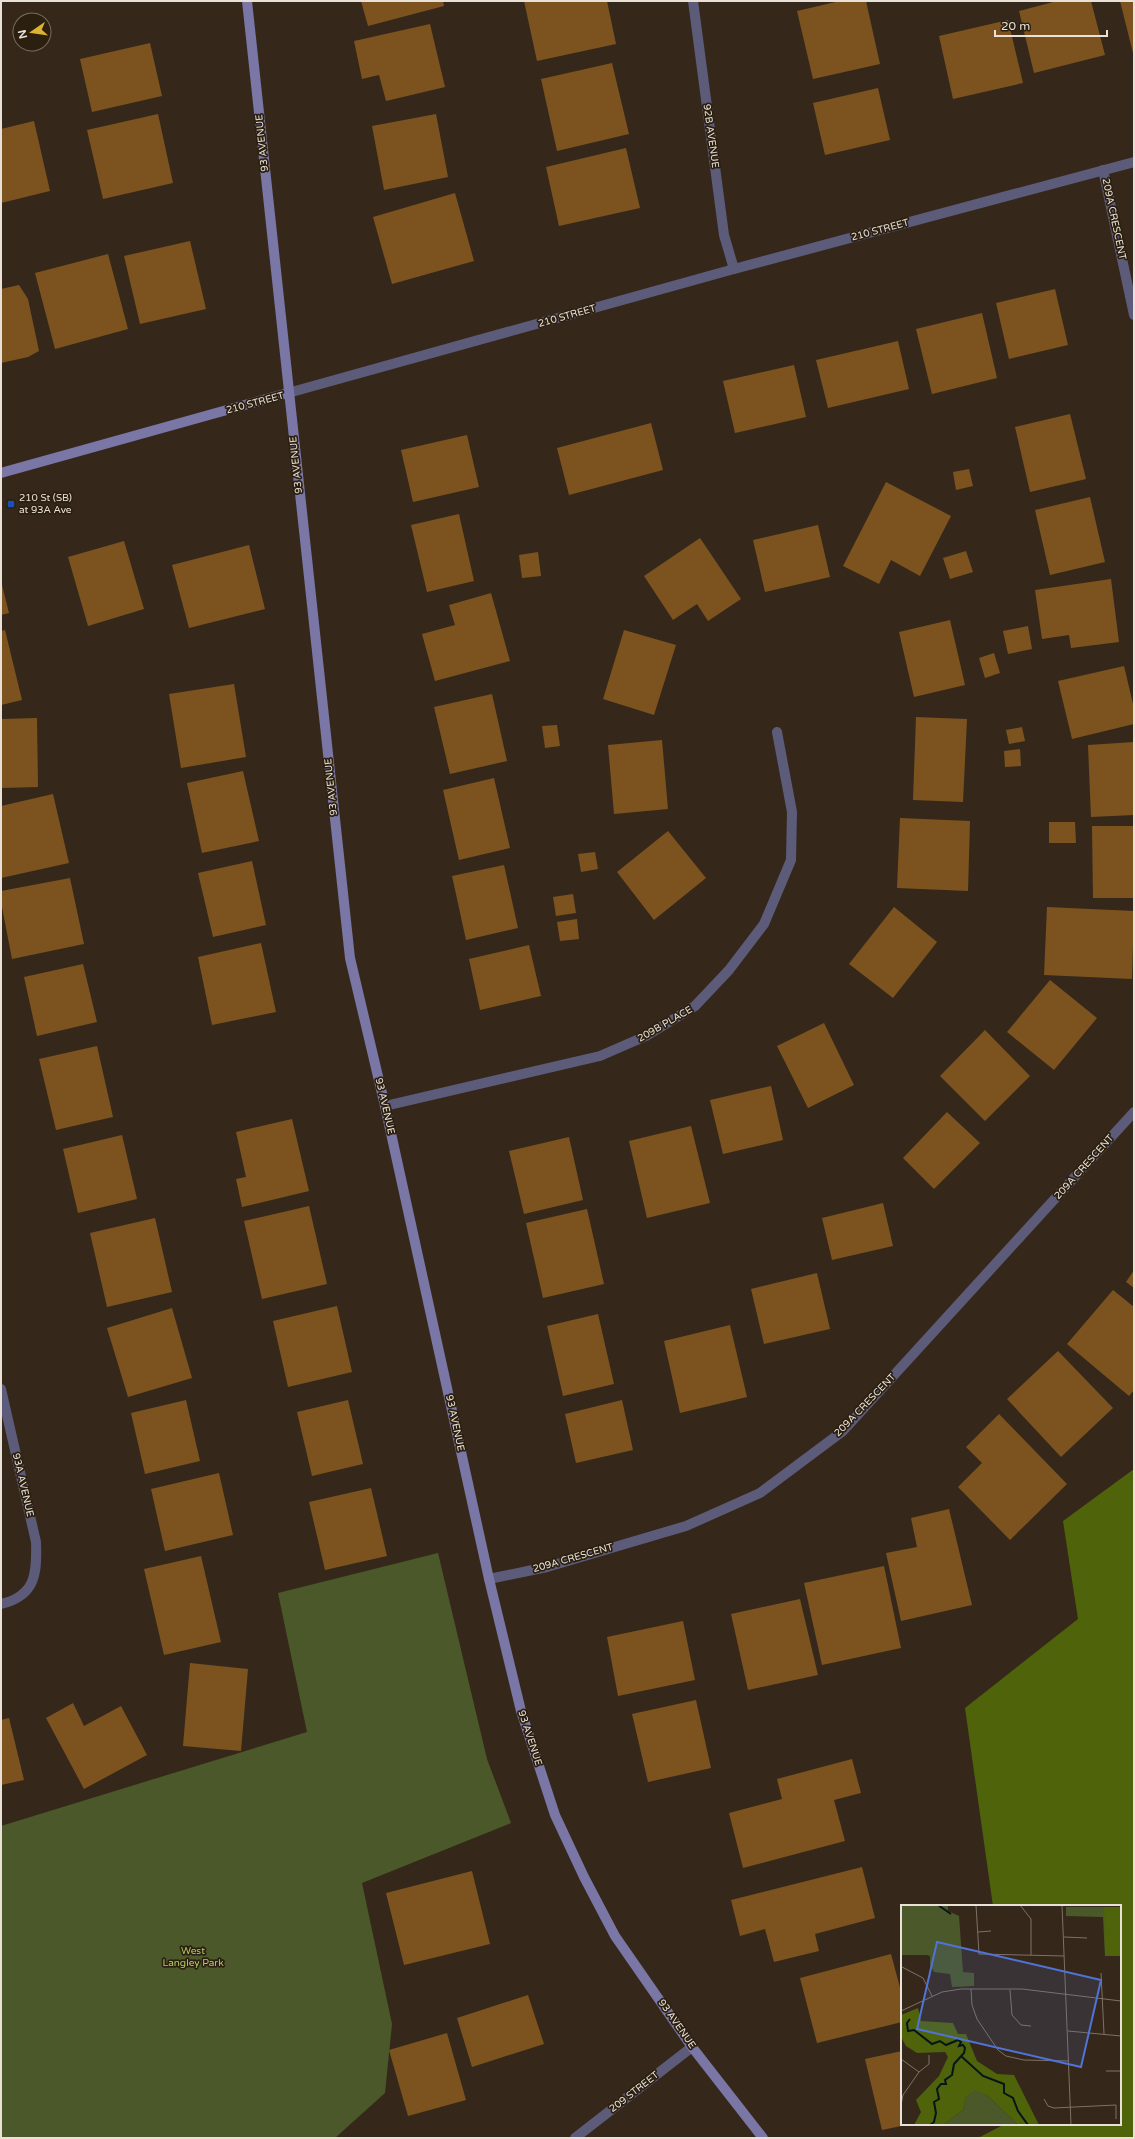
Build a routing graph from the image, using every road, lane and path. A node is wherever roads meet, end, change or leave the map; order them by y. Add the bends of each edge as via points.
1 (247, 1) edge
2 (693, 1) edge
3 (1134, 162) edge
4 (1103, 170) junction
5 (734, 269) junction
6 (1134, 315) edge
7 (288, 393) junction
8 (1, 473) edge
9 (777, 732) dead end
10 (385, 1106) junction
11 (1134, 1112) edge
12 (1, 1389) edge
13 (490, 1579) junction
14 (1, 1604) edge
15 (692, 2047) junction
16 (575, 2138) edge
17 (763, 2138) edge

1 - 7 street, 93 AVENUE
2 - 5 street, 92B AVENUE via 724,236
3 - 4 street, 210 STREET
4 - 5 street, 210 STREET
4 - 6 street, 209A CRESCENT
5 - 7 street, 210 STREET
7 - 8 street, 210 STREET
7 - 10 street, 93 AVENUE via 350,958
9 - 10 street, 209B PLACE via 792,812 791,860 764,924 729,970 696,1006 646,1036 600,1056
10 - 13 street, 93 AVENUE
11 - 13 street, 209A CRESCENT via 843,1431 760,1493 686,1526 547,1567
12 - 14 street, 93A AVENUE via 36,1542 37,1566 32,1583 24,1595
13 - 15 street, 93 AVENUE via 521,1711 555,1815 615,1936
15 - 16 street, 209 STREET
15 - 17 street, 93 AVENUE

